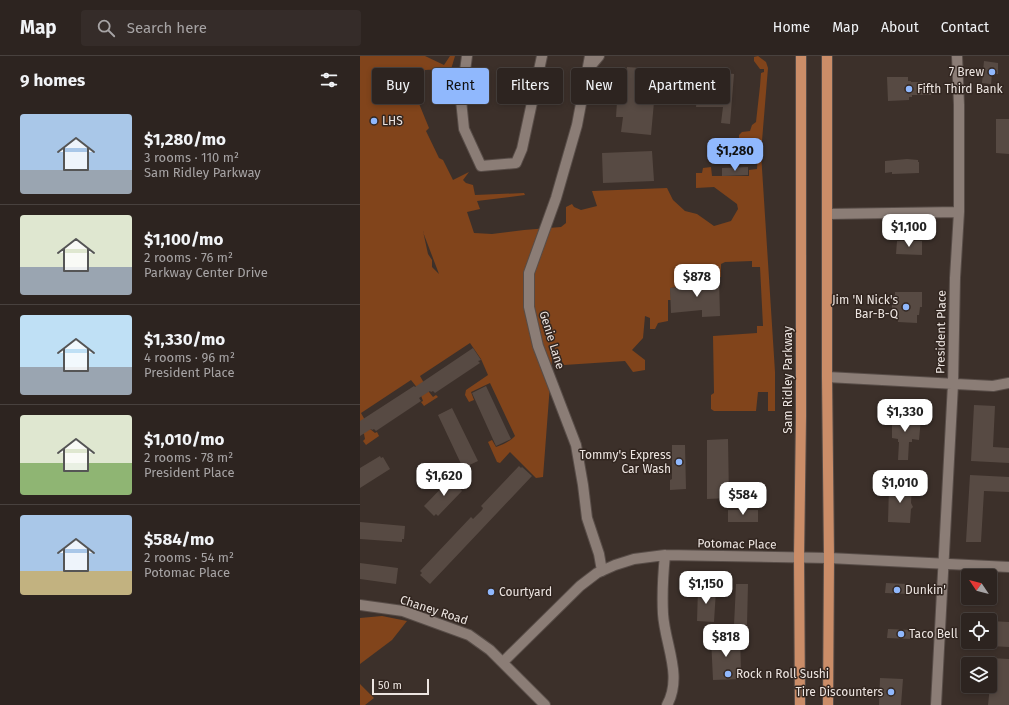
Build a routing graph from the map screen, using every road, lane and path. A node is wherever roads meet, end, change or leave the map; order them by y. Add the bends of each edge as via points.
1 (468, 56) edge
2 (542, 56) edge
3 (590, 56) edge
4 (599, 56) edge
5 (801, 56) edge
6 (827, 56) edge
7 (957, 56) edge
8 (588, 68) edge
9 (589, 68) edge
10 (580, 104) edge
11 (959, 212) junction
12 (827, 214) junction
13 (827, 377) junction
14 (1009, 383) edge
15 (953, 384) junction
16 (665, 556) junction
17 (799, 557) junction
18 (829, 558) junction
19 (944, 563) junction
20 (1009, 567) edge
21 (602, 572) junction
22 (360, 605) edge
23 (503, 662) junction
24 (545, 705) edge
25 (667, 705) edge
26 (800, 705) edge
27 (828, 705) edge
28 (936, 705) edge

1 - 2 street via 462,100 464,129 481,166 516,163 522,149
3 - 8 street, Genie Lane
4 - 9 street, Genie Lane
5 - 17 main road, Sam Ridley Parkway
6 - 12 main road
7 - 11 street, President Place
10 - 21 street, Genie Lane via 556,198 529,273 529,307 538,346 576,446 587,518
11 - 12 street
11 - 15 street, President Place
12 - 13 main road
13 - 15 street
13 - 18 main road
14 - 15 street via 993,386
15 - 19 street, President Place
16 - 17 street, Potomac Place
16 - 21 street, Potomac Place via 634,559
16 - 25 street via 663,615 675,680
17 - 18 street, Potomac Place
17 - 26 main road, Sam Ridley Parkway
18 - 19 street, Potomac Place
18 - 27 main road
19 - 20 street, Potomac Place
19 - 28 street, President Place
21 - 23 street, Potomac Place via 580,586
22 - 23 street, Chaney Road via 403,611 469,635
23 - 24 street, Chaney Road

